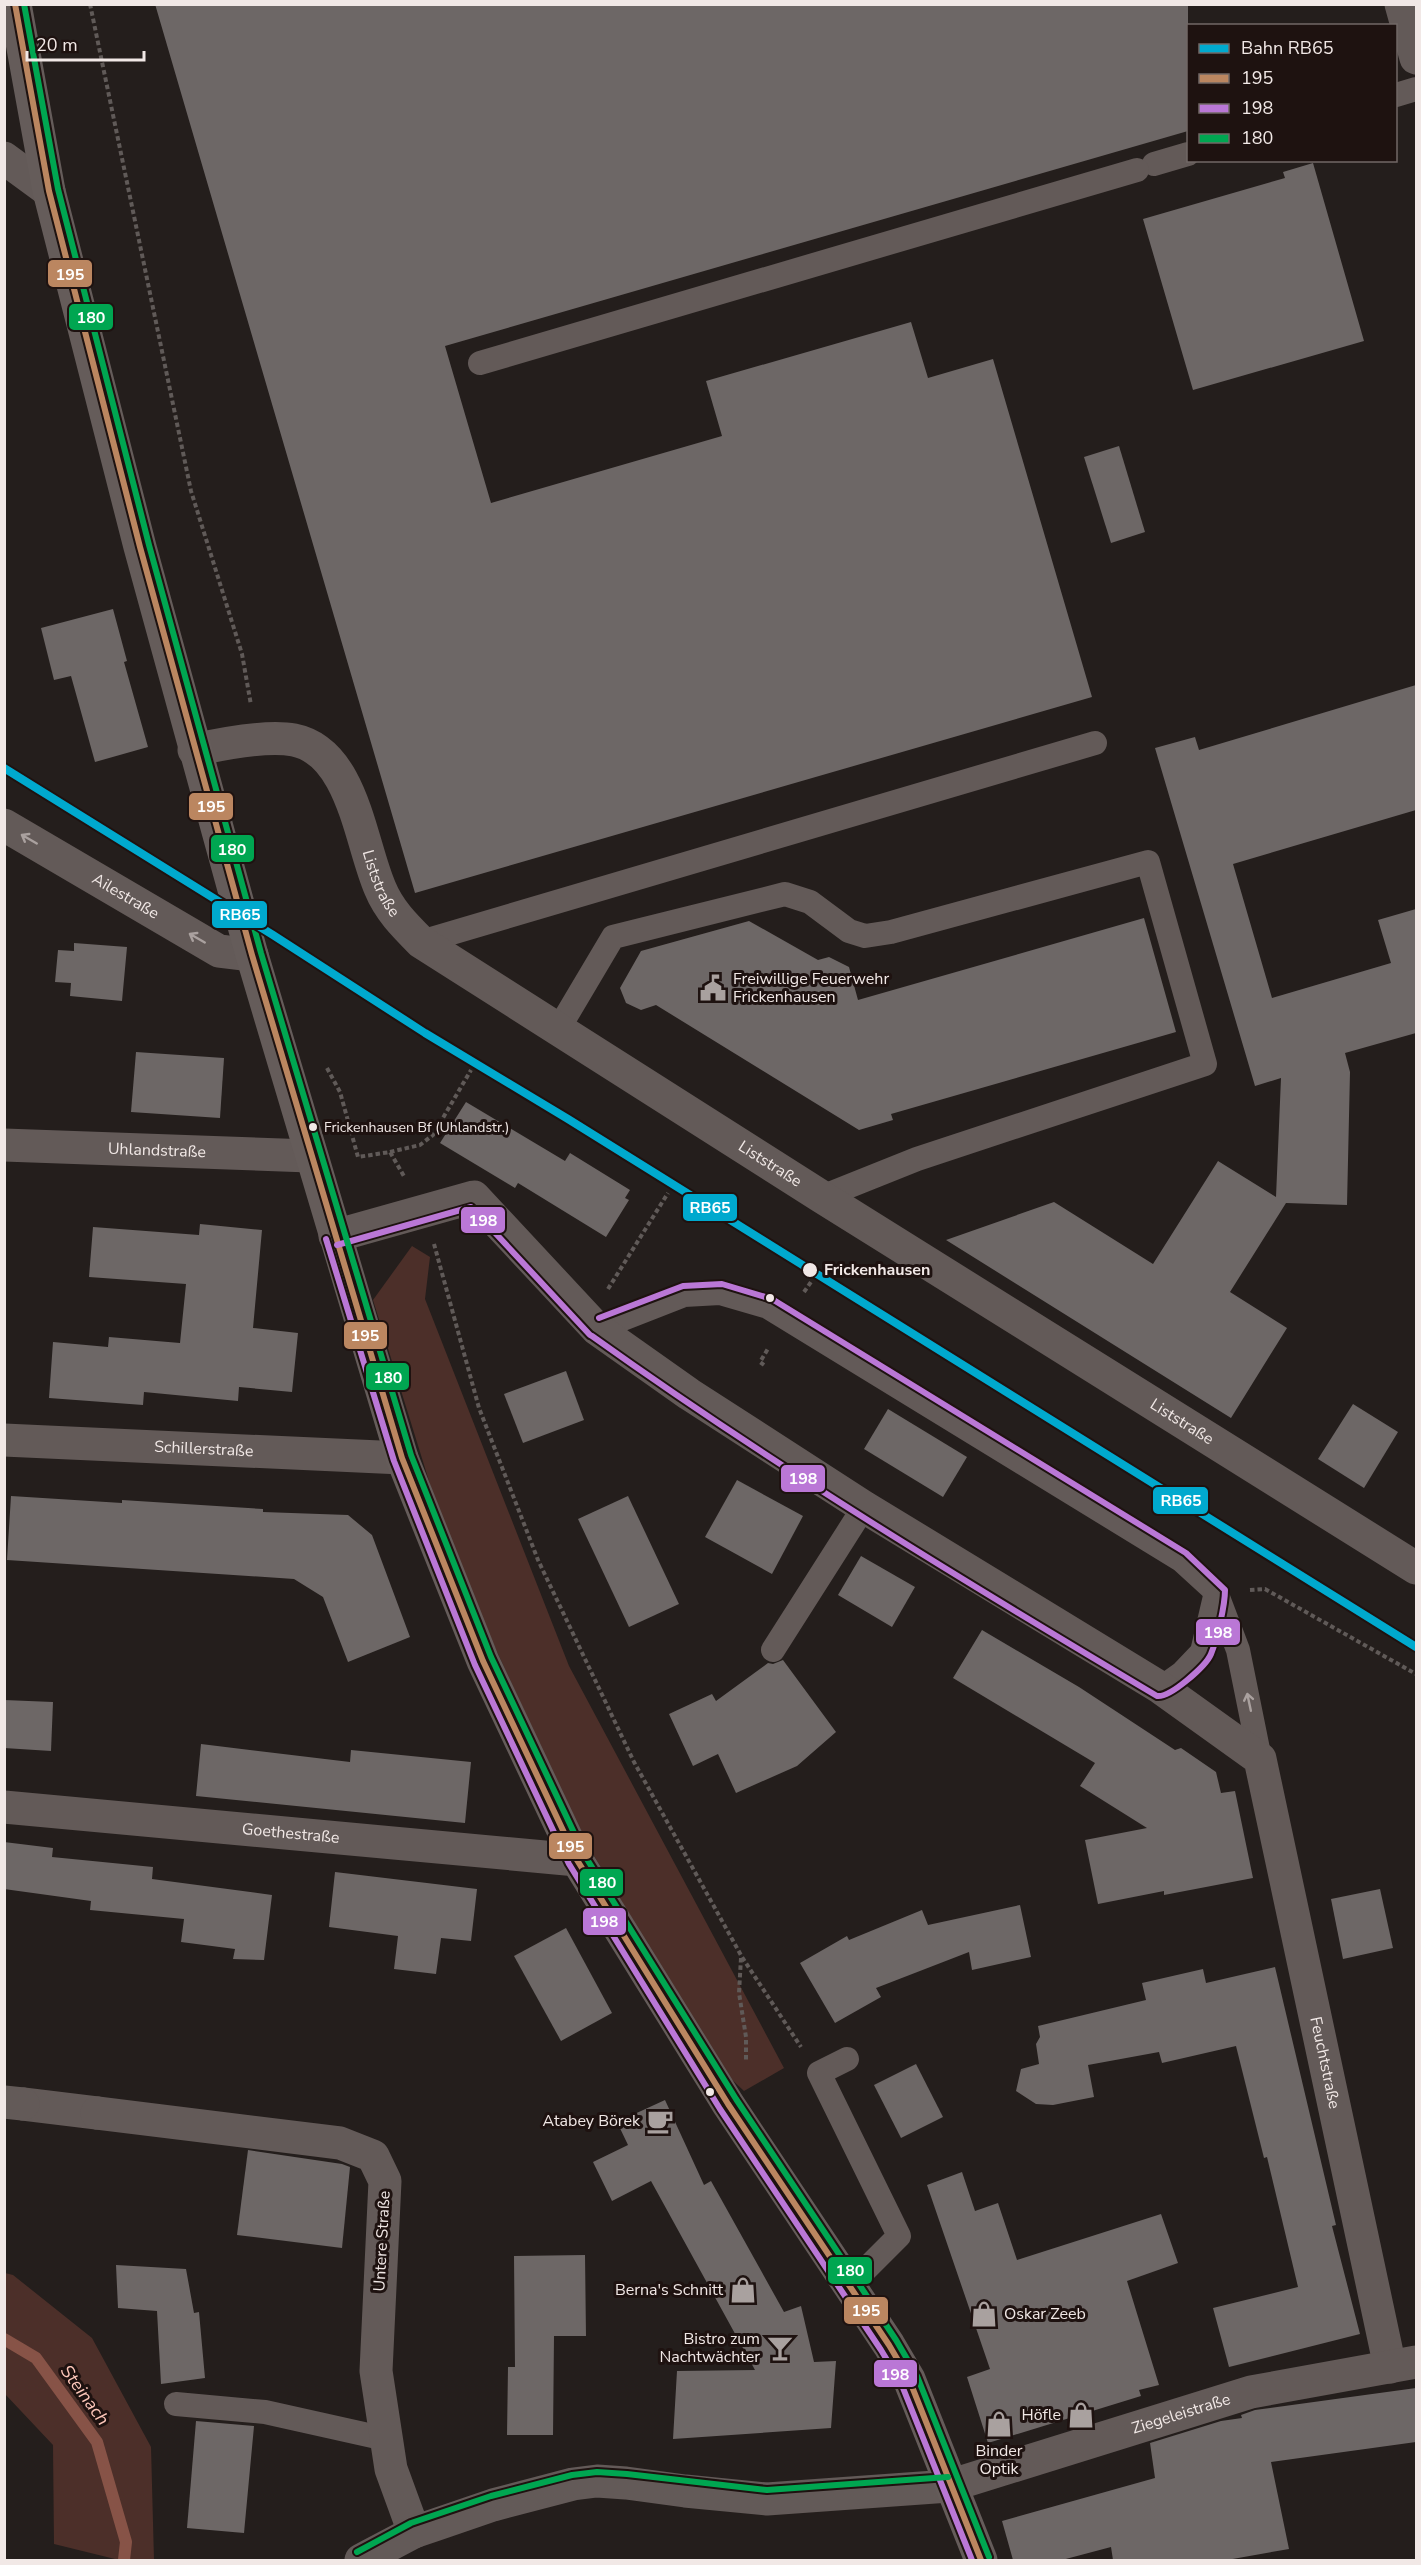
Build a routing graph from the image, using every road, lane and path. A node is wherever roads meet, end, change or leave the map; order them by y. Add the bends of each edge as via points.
1 (15, 4) edge
2 (90, 4) edge
3 (1401, 4) edge
4 (1416, 58) edge
5 (1416, 89) edge
6 (1397, 94) edge
7 (1187, 154) edge
8 (4, 158) edge
9 (49, 190) junction
10 (480, 363) dead end
11 (257, 740) junction
12 (1095, 743) dead end
13 (194, 750) junction
14 (4, 825) edge
15 (421, 942) junction
16 (252, 955) junction
17 (559, 1028) junction
18 (324, 1062) dead end
19 (471, 1070) dead end
20 (4, 1145) edge
21 (390, 1152) junction
22 (310, 1156) junction
23 (668, 1193) dead end
24 (822, 1197) junction
25 (423, 1210) junction
26 (335, 1236) junction
27 (620, 1271) dead end
28 (597, 1329) junction
29 (4, 1440) edge
30 (402, 1458) junction
31 (864, 1508) junction
32 (1416, 1568) edge
33 (1216, 1592) junction
34 (773, 1650) dead end
35 (1416, 1674) edge
36 (1161, 1688) junction
37 (1260, 1759) junction
38 (4, 1807) edge
39 (577, 1860) junction
40 (741, 1957) junction
41 (847, 2059) dead end
42 (819, 2073) junction
43 (14, 2103) edge
44 (728, 2104) junction
45 (849, 2286) junction
46 (1403, 2364) edge
47 (176, 2403) dead end
48 (386, 2439) junction
49 (949, 2486) junction
50 (414, 2532) junction
51 (361, 2560) edge
52 (981, 2560) edge

1 - 9 main road
2 - 11 path via 191,491 242,654
3 - 4 street
5 - 6 lane
7 - 10 lane
8 - 9 street
9 - 13 main road
11 - 13 street, Liststraße
11 - 15 street, Liststraße via 295,740 326,756 346,786 380,888 396,918
12 - 15 lane
13 - 16 main road
16 -> 14 street, Ailestraße via 219,951
15 - 17 street, Liststraße
16 - 22 main road
17 - 24 street, Liststraße
17 - 24 lane via 613,937 785,894 810,902 849,931 865,936 1148,862 1205,1065 917,1159
18 - 21 path via 340,1092 358,1157
19 - 21 path via 433,1135 420,1145
20 - 22 street, Uhlandstraße
21 - 25 path
22 - 26 main road
23 - 27 path
24 - 32 street, Liststraße
25 - 26 street
25 - 28 street via 474,1197
25 - 40 path via 479,1408 538,1560 634,1762
26 - 30 main road
28 - 31 street
28 - 33 lane via 684,1295 720,1293 768,1307 1181,1560
29 - 30 street, Schillerstraße
30 - 39 main road via 483,1661
31 - 34 lane
31 - 36 street
33 - 35 path via 1265,1589
33 - 36 lane via 1202,1652 1182,1674
37 -> 33 lane via 1238,1650
36 - 37 street
37 - 46 street, Feuchtstraße
38 - 39 street, Goethestraße
39 - 44 main road
40 - 42 path
40 - 44 path via 739,1993 746,2069
41 - 42 lane
42 - 45 lane via 899,2236
43 - 48 street, Untere Straße via 340,2143 373,2156 385,2181 376,2372
44 - 45 main road
45 - 49 main road via 909,2379
46 - 49 street, Ziegeleistraße via 1251,2392
47 - 48 lane via 265,2412
48 - 50 street, Untere Straße via 391,2469
49 - 50 street via 766,2499 597,2481 493,2505
49 - 52 main road
50 - 51 street

